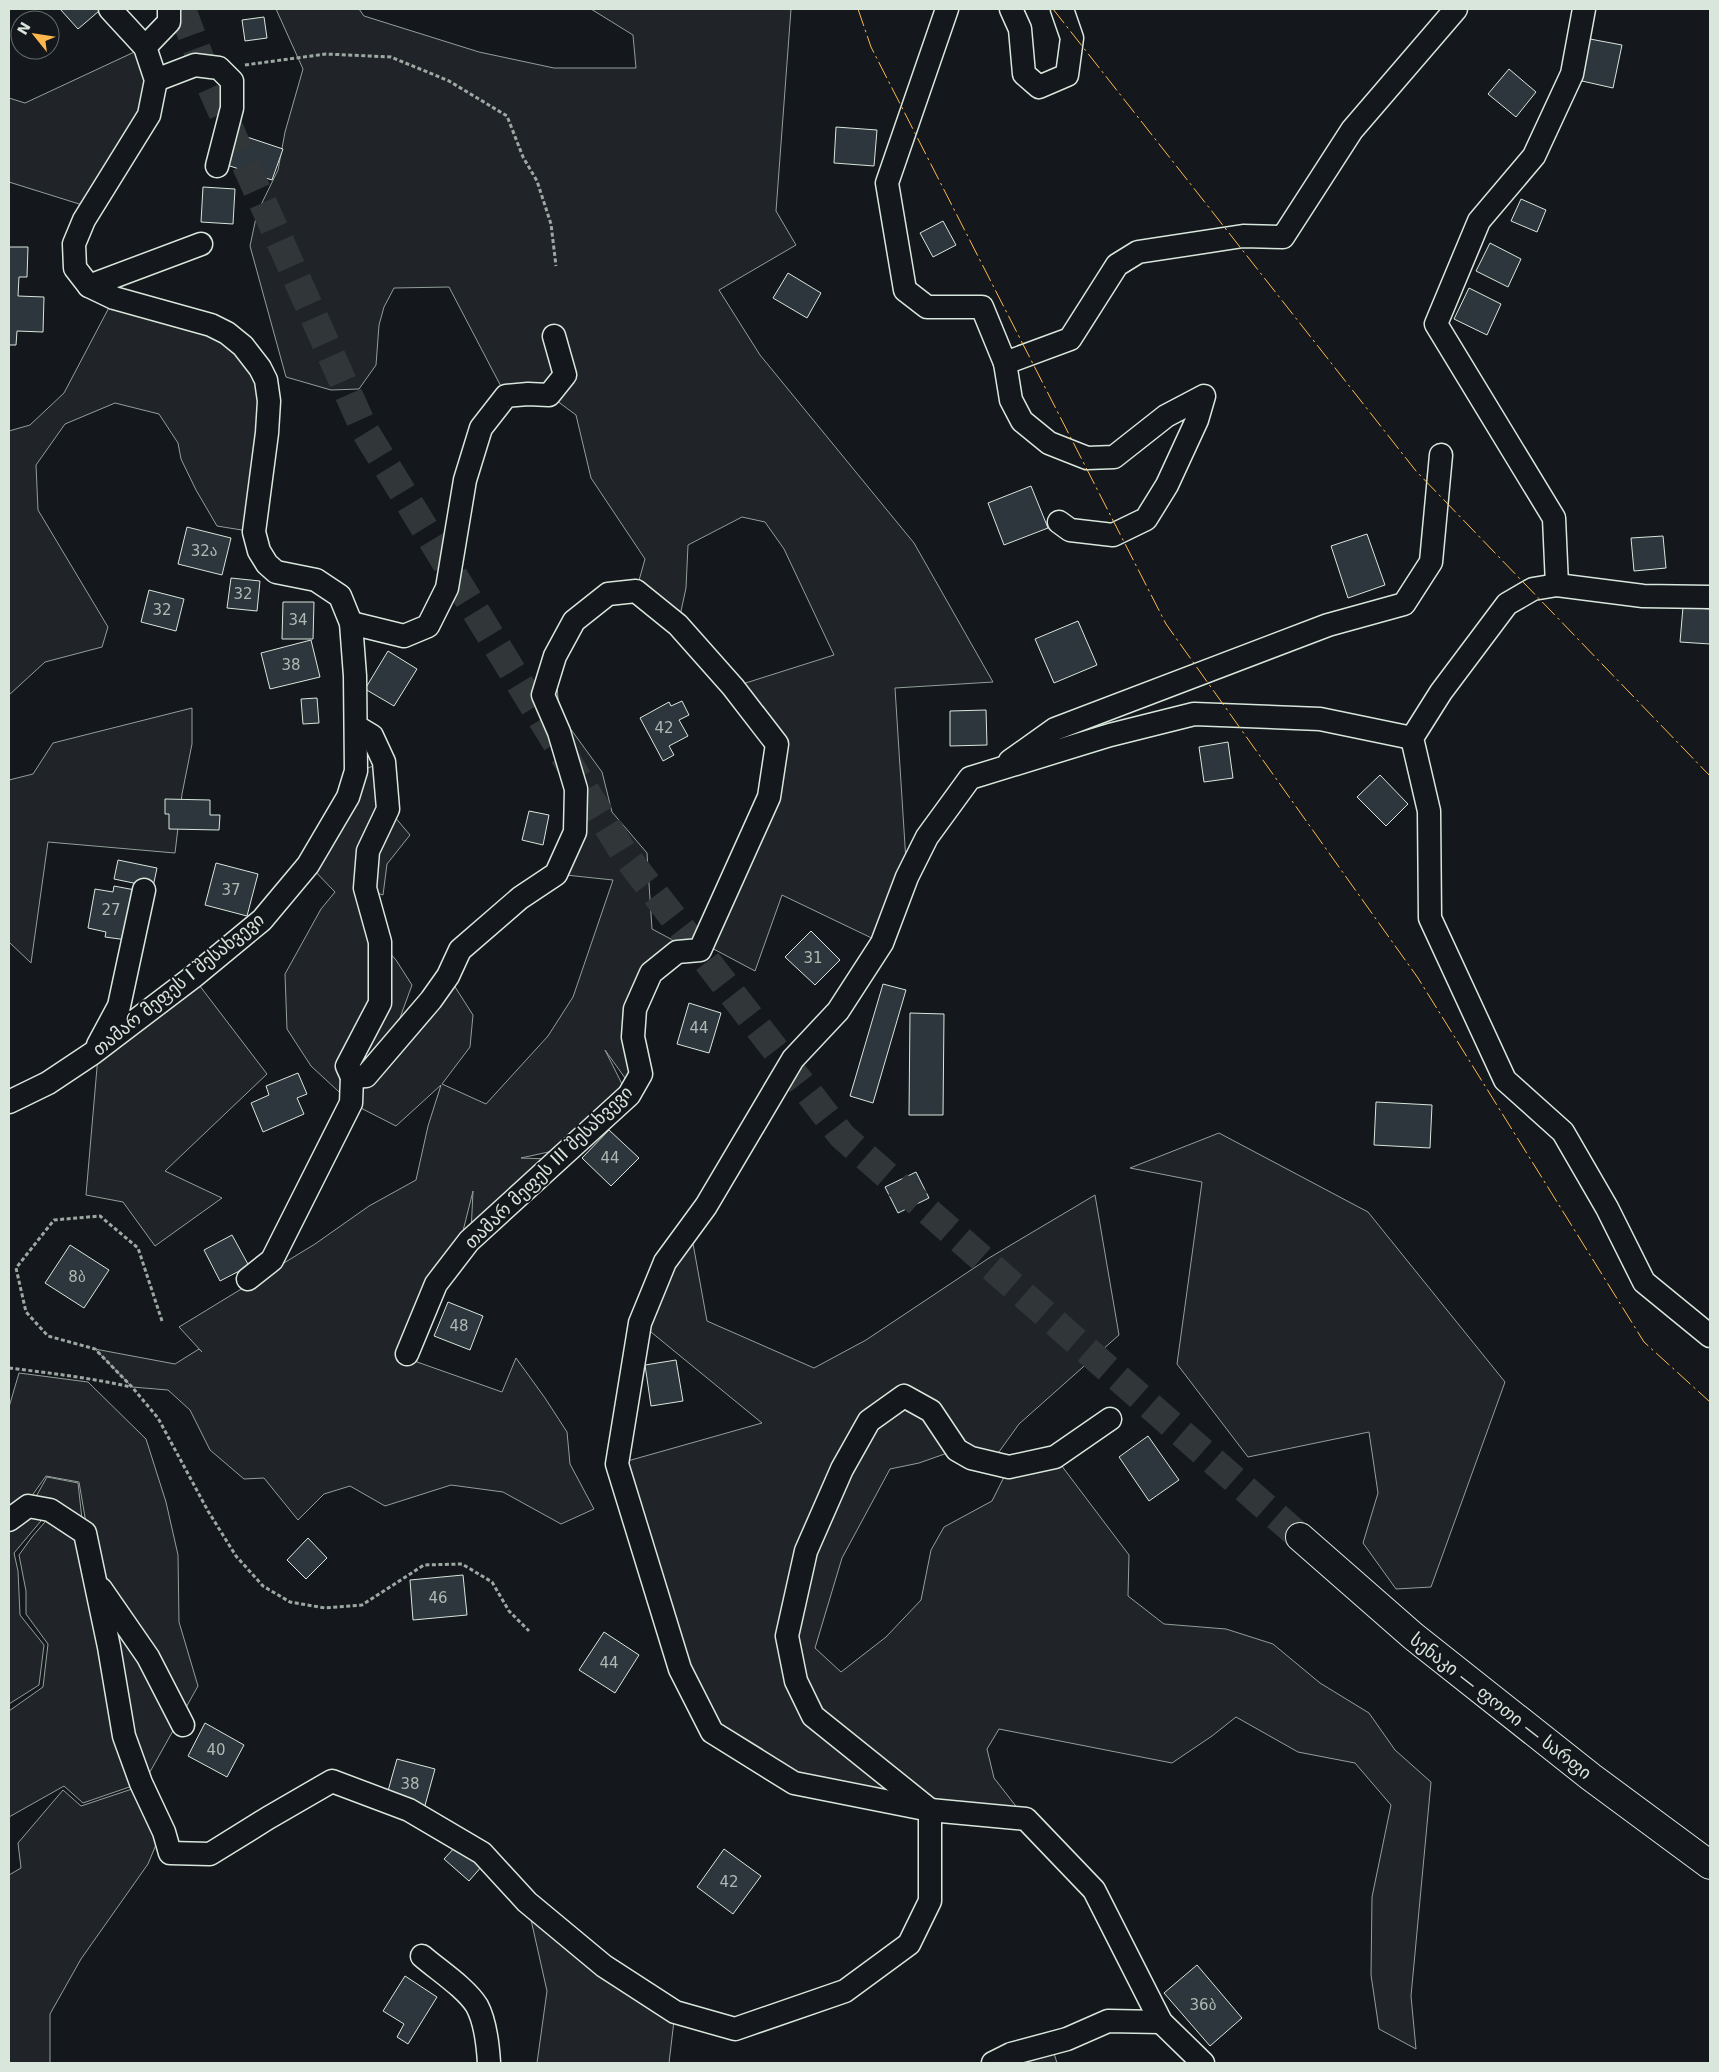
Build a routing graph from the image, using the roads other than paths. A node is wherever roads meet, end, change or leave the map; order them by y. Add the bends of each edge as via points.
1 (110, 9) edge
2 (169, 9) edge
3 (947, 9) edge
4 (1012, 9) edge
5 (1062, 9) edge
6 (1456, 9) edge
7 (1584, 9) edge
8 (145, 47) junction
9 (156, 80) junction
10 (217, 166) dead end
11 (201, 244) dead end
12 (89, 286) junction
13 (554, 336) dead end
14 (1005, 363) junction
15 (1441, 455) dead end
16 (1059, 522) dead end
17 (1557, 585) junction
18 (1710, 597) edge
19 (351, 623) junction
20 (357, 727) junction
21 (1412, 738) junction
22 (1001, 768) junction
23 (144, 890) dead end
24 (94, 1053) junction
25 (352, 1077) junction
26 (9, 1102) edge
27 (248, 1279) dead end
28 (1710, 1336) edge
29 (407, 1354) dead end
30 (1110, 1419) dead end
31 (9, 1520) edge
32 (1300, 1538) tunnel mouth
33 (96, 1581) junction
34 (183, 1725) dead end
35 (930, 1810) junction
36 (1710, 1864) edge
37 (422, 1956) dead end
38 (1161, 2022) junction
39 (489, 2063) edge
40 (993, 2063) edge
41 (1203, 2063) edge

1 - 8 street
2 - 8 street via 169,22
3 - 14 street via 886,183 904,290 926,307 982,307
4 - 5 street via 1020,30 1024,74 1039,87 1067,75 1072,38
6 - 14 street via 1352,130 1283,237 1243,236 1138,252 1117,265 1070,339
7 - 17 street via 1572,74 1534,156 1479,221 1436,324 1554,518
8 - 9 street
9 - 10 street via 194,65 220,68 232,81 232,108
9 - 12 street via 149,115 84,220 74,244 75,268
11 - 12 street
12 - 19 street via 130,303 211,325 243,346 266,380 270,401 254,532 259,551 266,564 276,572 316,580 340,596
13 - 19 street via 565,374 549,395 506,396 481,428 465,480 447,588 428,626 404,636
14 - 16 street via 1011,400 1022,421 1048,443 1087,458 1114,457 1166,416 1204,396 1197,420 1167,485 1146,519 1114,535 1070,530
15 - 22 street via 1431,562 1404,604 1328,625 1055,729
17 - 18 street via 1643,596
17 - 21 street via 1533,589 1507,604 1441,692
19 - 20 street
20 - 24 street, თამარ მეფეს I შესახვევი via 356,771 348,797 308,865 262,920
20 - 25 street via 372,736 384,762 388,809 368,851 364,888 380,942 380,1003 347,1066
21 - 22 street via 1320,720 1194,714
21 - 28 street via 1429,811 1430,918 1504,1080 1563,1132 1608,1208 1644,1282
22 - 35 street via 970,778 927,837 907,877 882,943 838,1010 793,1058 706,1206 665,1262 640,1323 617,1464 680,1669 712,1732 794,1783
23 - 24 street via 119,1006
24 - 26 street, თამარ მეფეს I შესახვევი via 48,1083
25 - 27 street via 351,1103 272,1260
25 - 29 street, თამარ მეფეს III შესახვევი via 366,1076 448,976 460,950 520,898 556,874 575,832 576,789 559,732 543,696 555,656 574,621 608,594 636,591 678,625 733,686 778,744 769,797 700,950 677,952 651,972 635,1008 634,1037 641,1074 629,1094 469,1242 436,1284
30 - 35 street via 1055,1457 1009,1467 971,1458 956,1450 931,1411 904,1396 869,1422 842,1469 806,1551 787,1636 796,1681 813,1716
31 - 33 street via 28,1506 50,1510 85,1534
32 - 36 highway, სენაკი — ფოთი — სარფი via 1413,1636 1591,1777
33 - 34 street via 148,1657
33 - 35 street via 124,1736 170,1853 210,1854 332,1781 409,1810 482,1853 527,1902 604,1966 676,2012 735,2029 845,1991 909,1944 930,1901
35 - 38 street via 1026,1819 1094,1890
37 - 39 street via 477,2006 488,2044
38 - 40 street via 1108,2021 1067,2039 1011,2054
38 - 41 street

